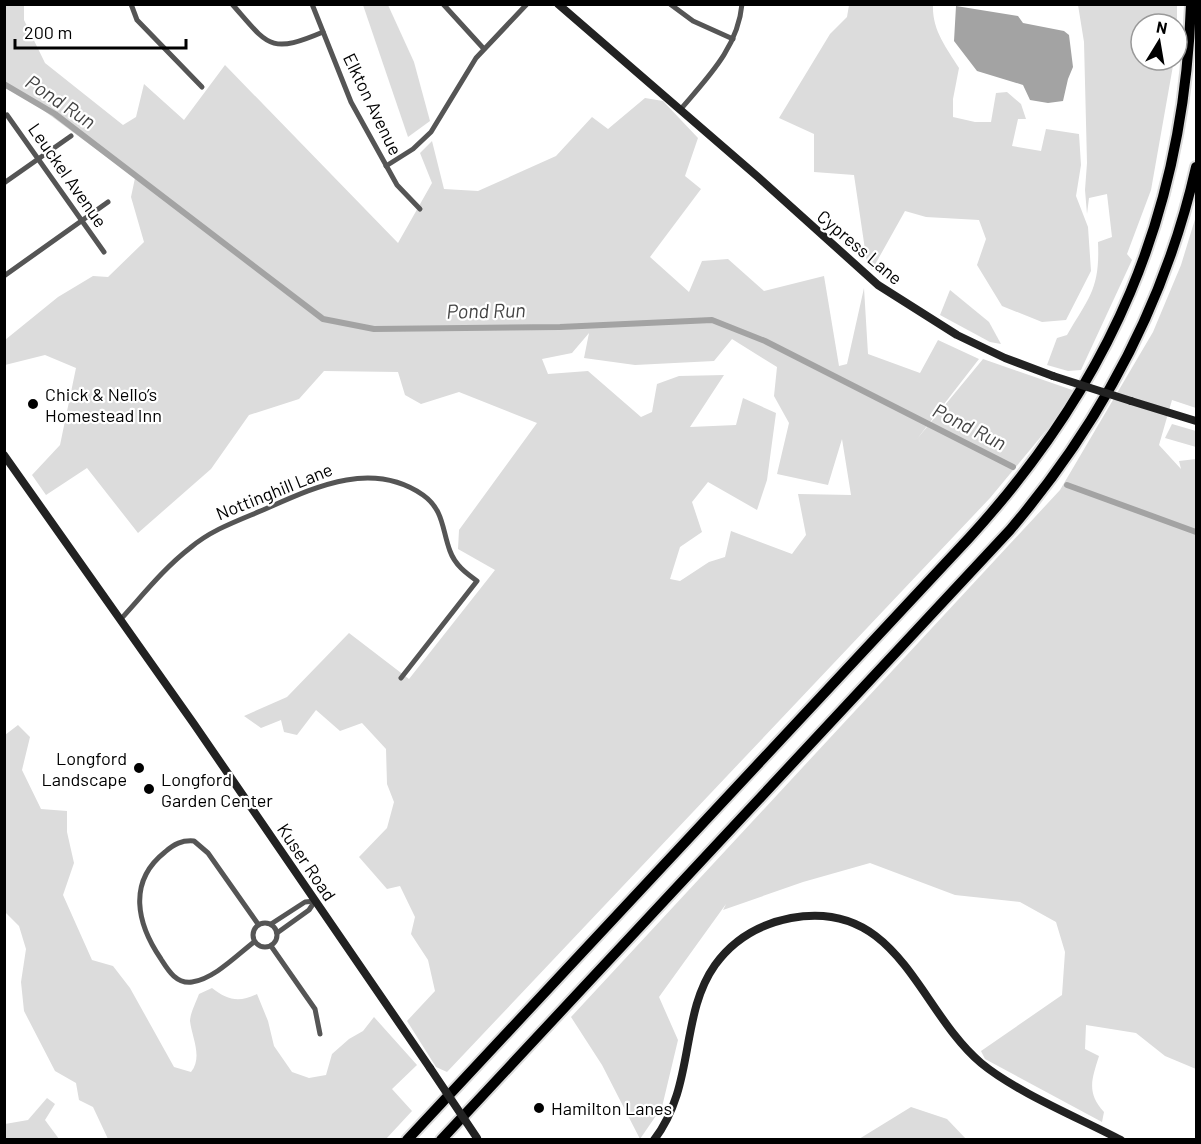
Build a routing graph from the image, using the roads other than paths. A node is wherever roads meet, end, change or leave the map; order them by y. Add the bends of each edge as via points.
1 (131, 4) edge
2 (232, 4) edge
3 (312, 4) edge
4 (443, 4) edge
5 (527, 4) edge
6 (558, 4) edge
7 (670, 4) edge
8 (742, 4) edge
9 (1191, 4) edge
10 (323, 32) junction
11 (734, 39) junction
12 (484, 49) junction
13 (202, 87) dead end
14 (680, 110) junction
15 (7, 115) dead end
16 (71, 136) dead end
17 (38, 159) junction
18 (386, 166) junction
19 (1197, 167) edge
20 (4, 183) edge
21 (108, 202) dead end
22 (420, 209) dead end
23 (82, 221) junction
24 (104, 252) dead end
25 (4, 276) edge
26 (1197, 422) edge
27 (4, 455) edge
28 (120, 620) junction
29 (401, 678) dead end
30 (315, 900) junction
31 (258, 924) junction
32 (271, 924) junction
33 (277, 933) junction
34 (254, 942) junction
35 (271, 946) junction
36 (320, 1034) dead end
37 (478, 1139) edge
38 (407, 1140) edge
39 (441, 1140) edge
40 (654, 1140) edge
41 (1121, 1140) edge

1 - 13 street via 137,20
2 - 10 street via 272,44 292,45
3 - 10 street, Elkton Avenue
4 - 12 street
5 - 12 street
6 - 14 street, Cypress Lane
7 - 11 street via 693,21
8 - 11 street
9 - 38 highway via 1181,115 1156,222 1121,317 1092,374 1056,431 969,538
10 - 18 street, Elkton Avenue via 351,102
11 - 14 street
12 - 18 street via 465,73 431,132 414,149
14 - 26 street, Cypress Lane, bridge via 854,265 904,303 976,345 1053,376
15 - 17 street, Leuckel Avenue
16 - 17 street
17 - 20 street
17 - 23 street, Leuckel Avenue
18 - 22 street, Elkton Avenue via 403,193
19 - 39 highway via 1173,250 1138,338 1097,415 1053,478 1010,530
21 - 23 street
23 - 24 street, Leuckel Avenue
23 - 25 street
27 - 28 street, Kuser Road
28 - 29 street, Nottinghill Lane via 176,560 212,533 327,483 352,478 388,480 422,494 435,506 453,558 477,581
28 - 30 street, Kuser Road
30 - 32 street via 305,902
30 - 33 street via 309,910
30 - 37 street, Kuser Road, bridge
31 - 32 street
31 - 34 street via 252,932
31 - 34 street via 208,854 194,841 176,843 162,854 150,868 141,889 144,932 168,970 181,981 202,978
32 - 33 street
33 - 35 street
34 - 35 street
35 - 36 street via 315,1009
40 - 41 street via 678,1097 697,1003 715,966 731,947 760,928 809,916 848,922 884,942 980,1062 1003,1079

